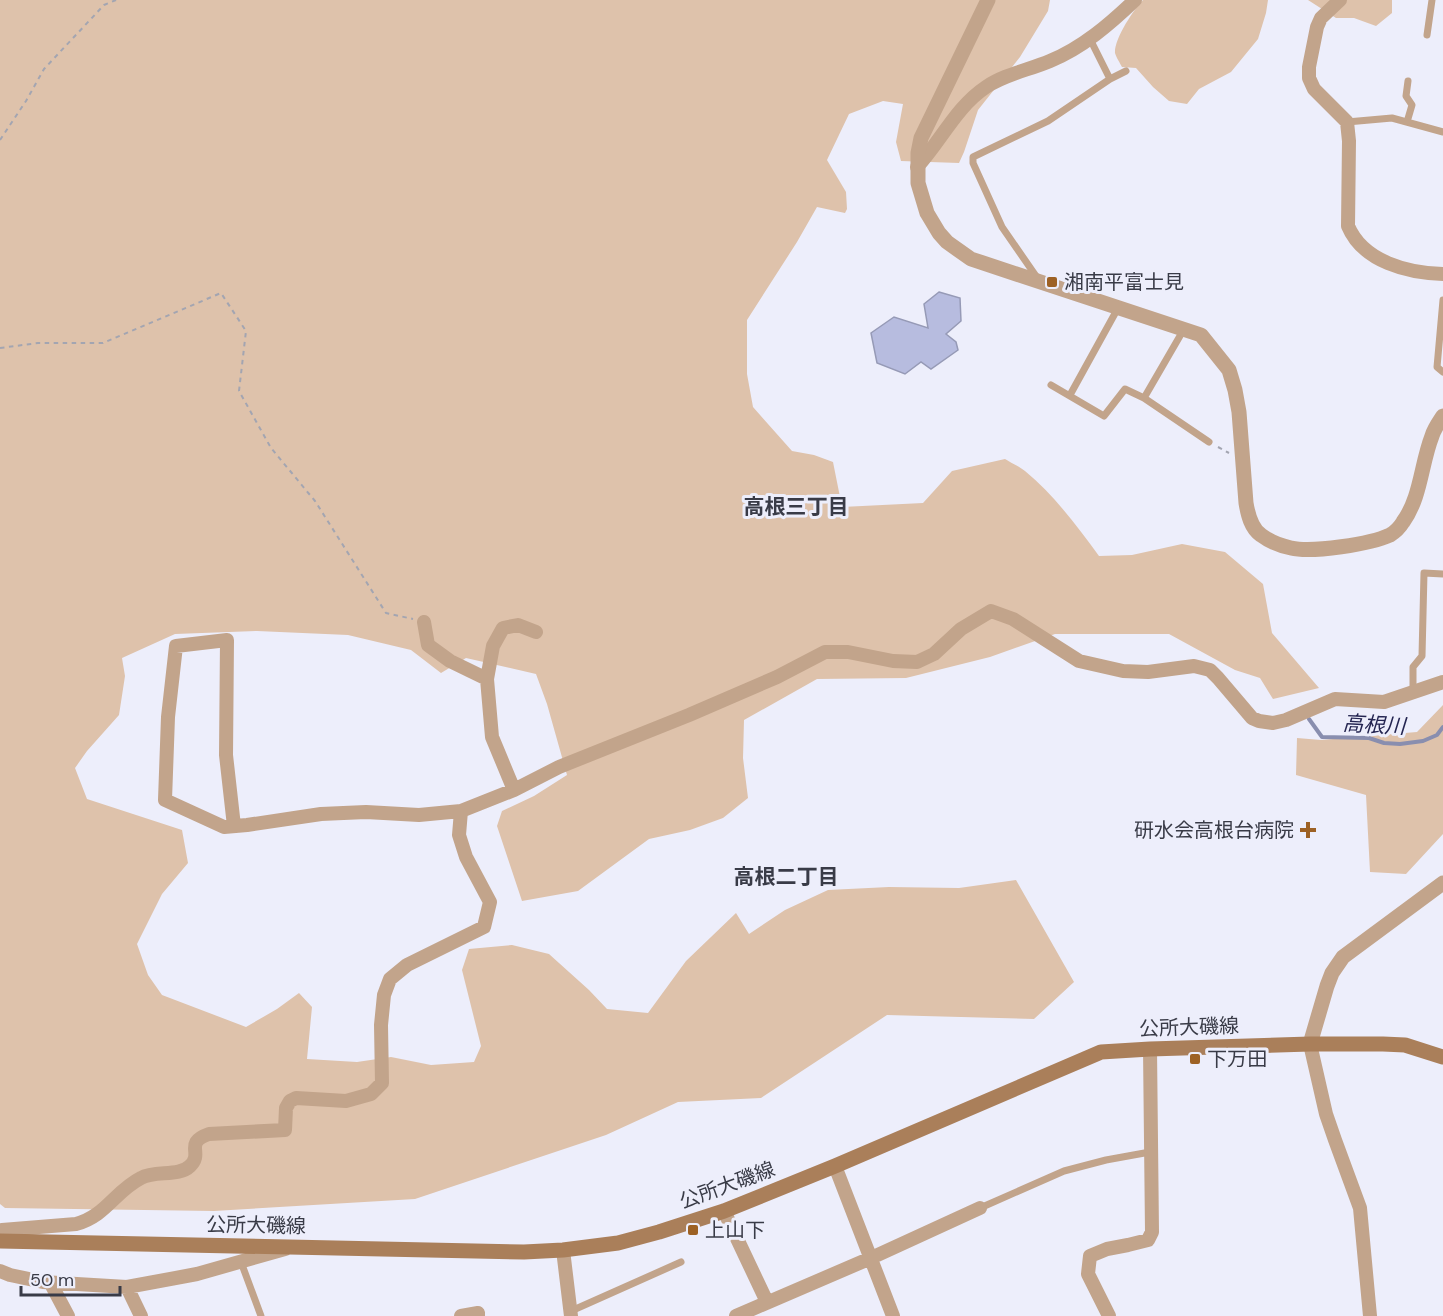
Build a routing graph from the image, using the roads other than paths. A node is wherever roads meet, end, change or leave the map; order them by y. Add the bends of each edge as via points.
1 (988, 0) edge
2 (1135, 0) edge
3 (1340, 0) edge
4 (1432, 0) edge
5 (1427, 35) dead end
6 (1089, 39) junction
7 (1126, 71) dead end
8 (1110, 79) junction
9 (1408, 81) dead end
10 (1347, 122) junction
11 (1407, 122) junction
12 (1443, 132) edge
13 (918, 167) junction
14 (1443, 274) edge
15 (1041, 283) junction
16 (1443, 300) edge
17 (1119, 307) junction
18 (1184, 329) junction
19 (1443, 372) edge
20 (1051, 384) dead end
21 (1070, 395) junction
22 (1144, 398) junction
23 (1443, 416) edge
24 (1209, 442) road end
25 (1443, 574) edge
26 (424, 622) road end
27 (536, 632) dead end
28 (487, 679) junction
29 (1443, 682) edge
30 (1413, 692) junction
31 (514, 790) junction
32 (461, 811) junction
33 (234, 826) junction
34 (1443, 883) edge
35 (1310, 1044) junction
36 (1150, 1049) junction
37 (1443, 1057) edge
38 (1150, 1152) junction
39 (835, 1166) junction
40 (980, 1208) joint
41 (723, 1211) junction
42 (0, 1233) edge
43 (0, 1241) edge
44 (296, 1246) junction
45 (563, 1250) junction
46 (871, 1258) junction
47 (241, 1262) junction
48 (681, 1262) dead end
49 (0, 1271) edge
50 (50, 1282) junction
51 (127, 1287) junction
52 (767, 1302) junction
53 (571, 1313) edge
54 (68, 1316) edge
55 (141, 1316) edge
56 (261, 1316) edge
57 (461, 1316) edge
58 (478, 1316) edge
59 (736, 1316) edge
60 (893, 1316) edge
61 (1108, 1316) edge
62 (1370, 1316) edge

1 - 13 street via 921,138
2 - 6 street
3 - 10 street via 1317,27 1309,78 1314,89
4 - 5 lane
6 - 8 lane
6 - 13 street via 1052,60 985,87 966,105
7 - 8 lane
8 - 15 lane via 1048,121 973,157 1002,226
9 - 11 lane via 1406,96 1412,105
10 - 11 lane via 1392,118
10 - 14 street via 1348,226 1353,237 1397,268
11 - 12 lane
13 - 15 street via 918,183 927,213 947,242 971,259
15 - 17 street
16 - 19 lane via 1437,367
17 - 18 street
17 - 21 lane
18 - 22 lane
18 - 23 street via 1201,335 1229,370 1239,412 1248,516 1260,534 1292,548 1352,545 1393,533 1410,512 1432,434
20 - 21 lane
21 - 22 lane via 1104,416 1125,389
22 - 24 lane
25 - 30 lane via 1424,573 1422,656 1413,667
26 - 28 street via 428,645
27 - 28 street via 518,625 503,628 493,646
28 - 31 street via 492,737
29 - 30 street
30 - 31 street via 1384,702 1335,699 1286,720 1259,721 1210,670 1194,666 1123,671 1079,661 1013,619 991,611 961,629 934,654 917,662 825,652 777,677 559,767
31 - 32 street
32 - 33 street via 419,815 321,814
32 - 42 street via 459,835 466,857 490,902 484,927 408,965 390,979 382,1015 382,1083 371,1094 346,1101 296,1098 286,1108 285,1130 200,1137 194,1144 195,1159 191,1166 141,1178 87,1221
33 - 33 street via 224,827 165,800 176,646 227,640 226,755
34 - 35 street via 1343,957 1327,986
35 - 36 main road, 公所大磯線
35 - 37 main road, 公所大磯線 via 1405,1045
35 - 62 street via 1326,1113 1360,1208
36 - 38 street
36 - 39 main road, 公所大磯線 via 1101,1052
38 - 40 lane via 1064,1171
38 - 61 street via 1152,1232 1148,1240 1090,1256 1088,1274
39 - 41 main road, 公所大磯線
39 - 46 street
40 - 46 street
41 - 45 main road, 公所大磯線 via 618,1243
41 - 52 street
43 - 44 main road, 公所大磯線
44 - 45 main road, 公所大磯線
44 - 47 street
45 - 53 street
46 - 52 street
46 - 60 street
47 - 51 street
47 - 56 lane
48 - 53 lane
49 - 50 street
50 - 51 street
50 - 54 street
51 - 55 street
52 - 59 street
57 - 58 street

